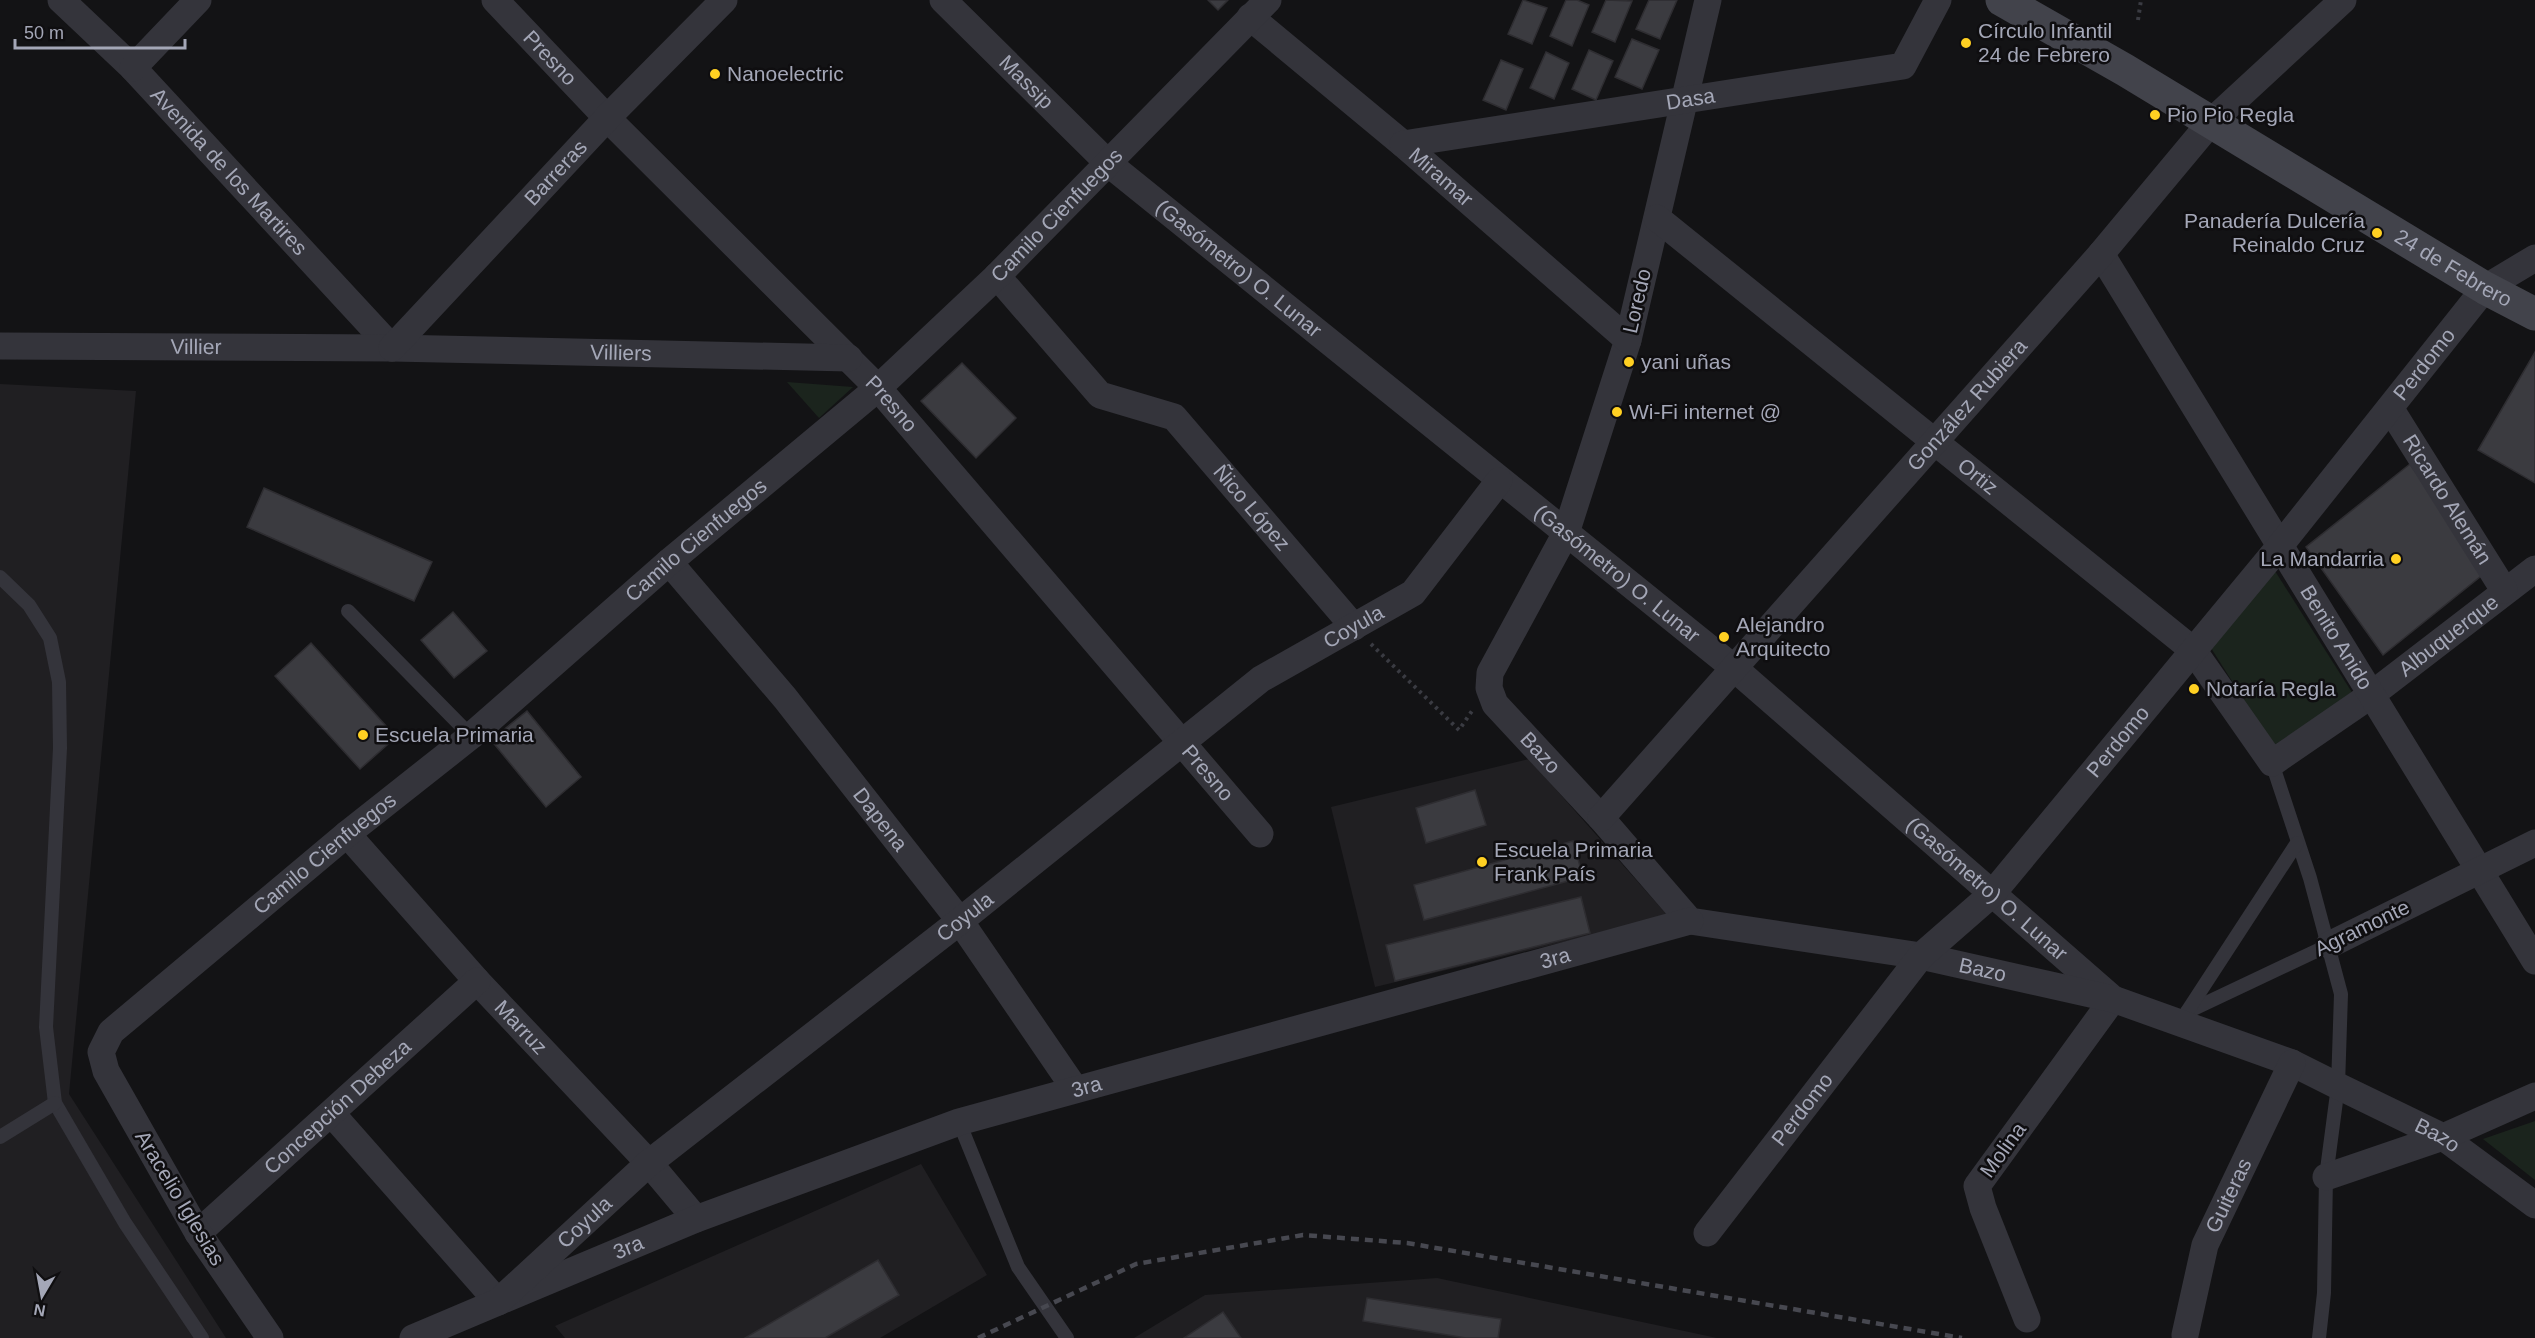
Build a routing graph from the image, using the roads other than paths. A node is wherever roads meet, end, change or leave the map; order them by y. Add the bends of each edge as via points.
1 (61, 0) edge
2 (198, 0) edge
3 (495, 0) edge
4 (724, 0) edge
5 (943, 0) edge
6 (1708, 0) edge
7 (1938, 0) edge
8 (2002, 0) edge
9 (2343, 0) edge
10 (1259, 8) edge
11 (133, 68) junction
12 (1684, 100) junction
13 (607, 117) junction
14 (2211, 122) junction
15 (1403, 144) junction
16 (1109, 164) junction
17 (1657, 218) junction
18 (2101, 254) junction
19 (2535, 258) edge
20 (997, 276) junction
21 (2485, 288) junction
22 (2535, 314) edge
23 (1628, 340) junction
24 (0, 346) edge
25 (392, 348) junction
26 (849, 358) junction
27 (878, 388) junction
28 (2390, 408) junction
29 (1934, 441) junction
30 (1499, 481) junction
31 (1566, 533) junction
32 (2279, 547) junction
33 (669, 562) junction
34 (2535, 569) edge
35 (0, 578) edge
36 (2504, 591) junction
37 (348, 611) dead end
38 (1354, 627) junction
39 (2193, 650) junction
40 (1734, 668) junction
41 (1489, 688) joint
42 (2371, 695) junction
43 (471, 736) junction
44 (1181, 741) junction
45 (2272, 763) junction
46 (1601, 818) junction
47 (347, 834) junction
48 (1260, 834) dead end
49 (2297, 843) junction
50 (2535, 843) edge
51 (2478, 871) junction
52 (1992, 894) junction
53 (960, 921) junction
54 (1690, 921) junction
55 (2329, 945) junction
56 (1921, 956) junction
57 (2535, 961) edge
58 (477, 981) junction
59 (2113, 999) junction
60 (2183, 1018) junction
61 (101, 1052) joint
62 (2292, 1064) junction
63 (2338, 1086) junction
64 (1075, 1089) junction
65 (2535, 1096) edge
66 (55, 1103) junction
67 (332, 1114) junction
68 (959, 1122) junction
69 (0, 1137) edge
70 (2443, 1137) junction
71 (649, 1164) junction
72 (2326, 1177) junction
73 (2535, 1204) edge
74 (696, 1219) junction
75 (198, 1233) junction
76 (1707, 1233) dead end
77 (498, 1302) junction
78 (2027, 1319) dead end
79 (2184, 1335) dead end
80 (202, 1338) edge
81 (270, 1338) edge
82 (413, 1338) edge
83 (1067, 1338) edge
84 (2319, 1338) edge

1 - 11 street, Avenida de los Martires
2 - 11 street
3 - 13 street, Presno
4 - 13 street, Barreras
5 - 16 street, Massip
6 - 12 street, Loredo
7 - 12 street, Dasa via 1904,66
8 - 14 main road, 24 de Febrero
9 - 14 street, González Rubiera
10 - 15 street, Miramar
10 - 16 street, Camilo Cienfuegos
11 - 25 street, Avenida de los Martires
12 - 15 street, Dasa
12 - 17 street, Loredo
13 - 25 street, Barreras
13 - 26 street, Presno
14 - 18 street, González Rubiera
14 - 21 main road, 24 de Febrero
15 - 23 street, Miramar
16 - 20 street, Camilo Cienfuegos
16 - 30 street, (Gasómetro) O. Lunar
17 - 23 street, Loredo
17 - 29 street, Ortiz
18 - 29 street, González Rubiera
18 - 32 street, Benito Anido
19 - 21 street, Perdomo
20 - 27 street, Camilo Cienfuegos
20 - 38 street, Ñico López via 1100,395 1174,417
21 - 22 main road, 24 de Febrero
21 - 28 street, Perdomo
23 - 31 street, Loredo
24 - 25 street, Villier
25 - 26 street, Villiers
26 - 27 street, Presno
27 - 33 street, Camilo Cienfuegos
27 - 44 street, Presno
28 - 32 street, Perdomo
28 - 36 street, Ricardo Alemán
29 - 39 street, Ortiz
29 - 40 street, González Rubiera
30 - 31 street, (Gasómetro) O. Lunar
30 - 38 street, Coyula via 1413,593
31 - 40 street, (Gasómetro) O. Lunar
31 - 41 street, Loredo via 1490,673
32 - 39 street, Perdomo
32 - 42 street, Benito Anido
33 - 43 street, Camilo Cienfuegos
33 - 53 street, Dapena via 785,698
34 - 36 street, Albuquerque
35 - 66 lane via 29,605 50,638 59,682 60,748 46,1027
36 - 42 street, Albuquerque
37 - 43 lane
38 - 44 street, Coyula via 1261,679
39 - 45 street, Ortiz
39 - 52 street, Perdomo
40 - 46 street, González Rubiera
40 - 52 street, (Gasómetro) O. Lunar
41 - 46 street, Bazo via 1495,704
42 - 45 street, Albuquerque
42 - 51 street, Benito Anido
43 - 47 street, Camilo Cienfuegos
44 - 48 street, Presno
44 - 53 street, Coyula
45 - 49 lane
46 - 54 street, Bazo
47 - 58 street, Marruz
47 - 61 street, Camilo Cienfuegos via 111,1032
49 - 55 lane
49 - 60 lane
50 - 51 street, Agramonte
51 - 55 street, Agramonte
51 - 57 street, Benito Anido
52 - 56 street, Perdomo
52 - 59 street, (Gasómetro) O. Lunar
53 - 64 street, Dapena
53 - 71 street, Coyula
54 - 56 street, Bazo
54 - 64 street, 3ra
55 - 60 lane, Agramonte
55 - 63 lane via 2341,994
56 - 59 street, Bazo
56 - 76 street, Perdomo
58 - 67 street, Concepción Debeza
58 - 71 street, Marruz
59 - 60 street, Bazo
59 - 78 street, Molina via 1977,1185
60 - 62 street, Bazo
61 - 75 street, Aracelio Iglesias via 106,1071
62 - 63 street, Bazo
62 - 79 street, Guiteras via 2205,1245
63 - 70 street, Bazo
63 - 72 lane
64 - 68 street, 3ra
65 - 70 street
66 - 69 lane
66 - 80 lane via 125,1223
67 - 75 street, Concepción Debeza
67 - 77 street
68 - 74 street, 3ra
68 - 83 lane via 1018,1267
70 - 72 street
70 - 73 street, Bazo
71 - 74 street, Marruz
71 - 77 street, Coyula
72 - 84 lane via 2324,1293
74 - 77 street, 3ra
75 - 81 street, Aracelio Iglesias
77 - 82 street, Coyula

